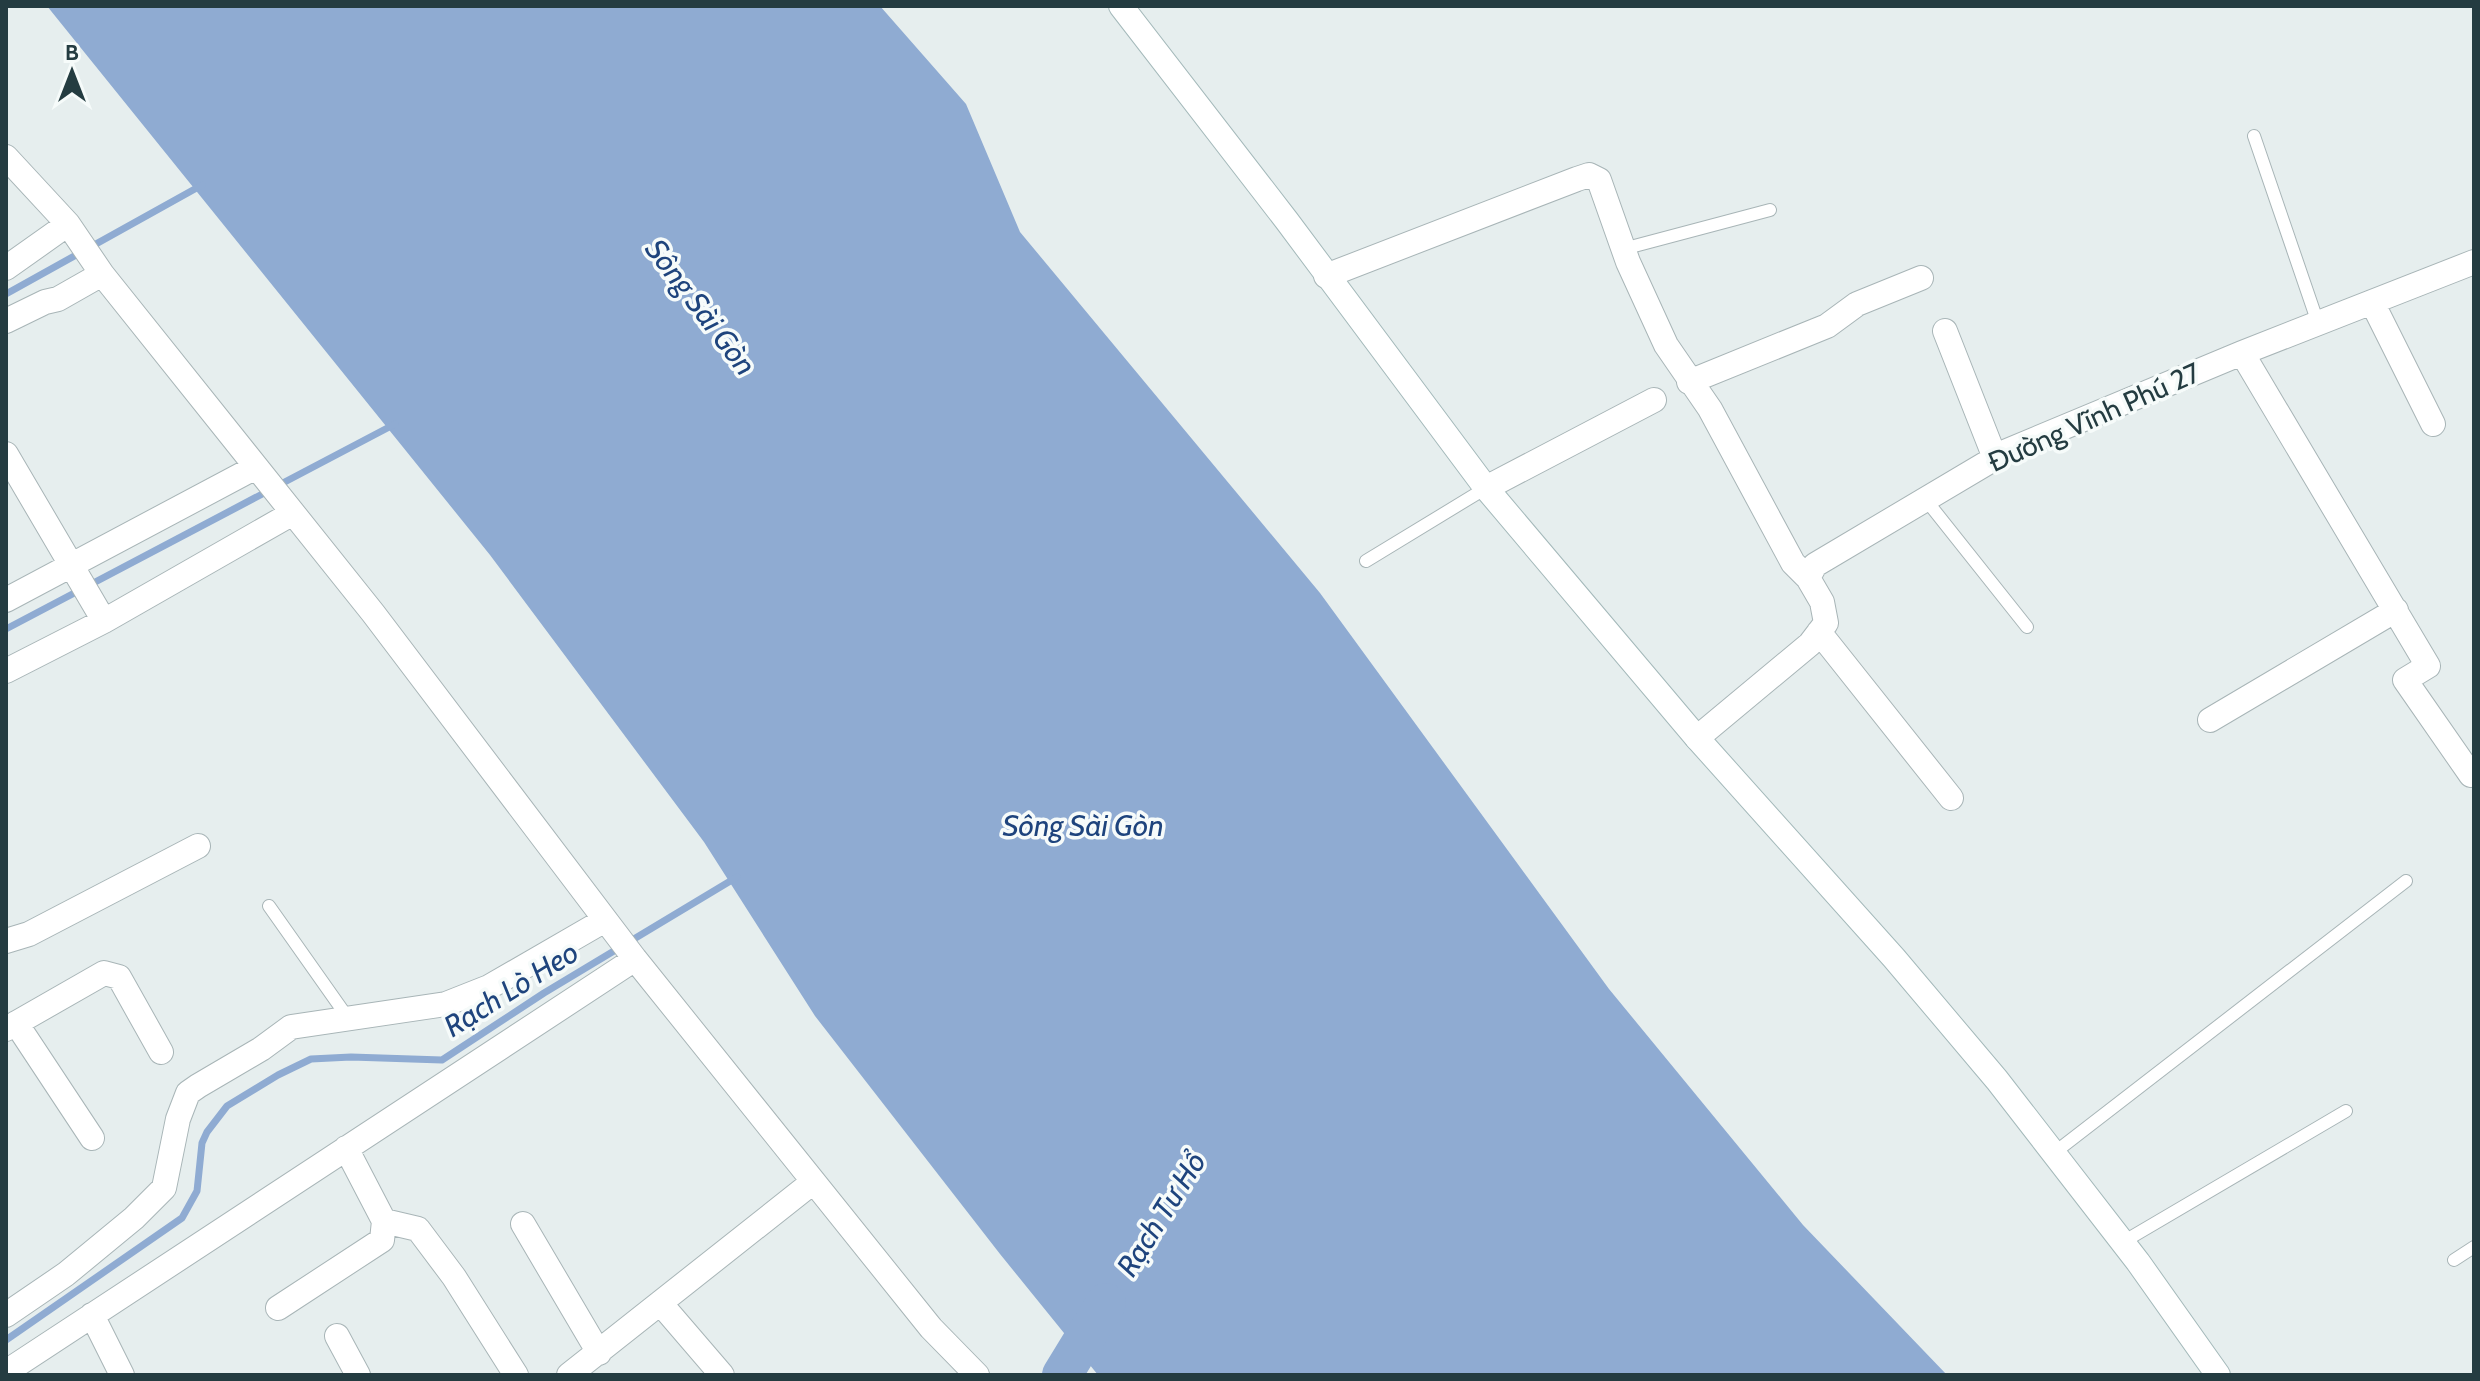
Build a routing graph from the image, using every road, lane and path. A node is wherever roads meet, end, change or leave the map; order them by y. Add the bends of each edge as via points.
1 (1121, 6) edge
2 (2254, 136) dead end
3 (6, 157) edge
4 (1770, 210) dead end
5 (72, 231) junction
6 (1623, 249) junction
7 (2474, 262) edge
8 (6, 268) edge
9 (98, 268) junction
10 (1326, 276) junction
11 (1921, 278) dead end
12 (2372, 302) junction
13 (6, 321) edge
14 (2318, 323) junction
15 (1945, 331) dead end
16 (2242, 353) junction
17 (1689, 382) junction
18 (1654, 400) dead end
19 (2433, 424) dead end
20 (6, 454) edge
21 (1995, 458) junction
22 (260, 472) junction
23 (1486, 488) junction
24 (1926, 500) junction
25 (288, 506) junction
26 (1366, 561) dead end
27 (74, 570) junction
28 (1808, 578) junction
29 (6, 600) edge
30 (2396, 610) junction
31 (98, 611) junction
32 (2027, 627) dead end
33 (1819, 632) junction
34 (6, 671) edge
35 (2210, 720) dead end
36 (1697, 738) junction
37 (2471, 775) dead end
38 (1951, 798) dead end
39 (198, 846) dead end
40 (2406, 881) dead end
41 (269, 906) dead end
42 (610, 927) junction
43 (6, 941) edge
44 (634, 958) junction
45 (348, 1018) junction
46 (11, 1026) edge
47 (161, 1052) dead end
48 (2346, 1111) dead end
49 (92, 1138) dead end
50 (346, 1148) junction
51 (2054, 1153) junction
52 (813, 1182) junction
53 (384, 1221) junction
54 (523, 1224) dead end
55 (2123, 1242) junction
56 (2474, 1247) edge
57 (2454, 1260) dead end
58 (661, 1304) junction
59 (278, 1308) dead end
60 (6, 1315) edge
61 (92, 1315) junction
62 (337, 1336) dead end
63 (583, 1368) edge
64 (6, 1372) edge
65 (122, 1375) edge
66 (358, 1375) edge
67 (516, 1375) edge
68 (722, 1375) edge
69 (977, 1375) edge
70 (2218, 1375) edge

1 - 10 street
2 - 14 lane
3 - 5 street
4 - 6 lane
5 - 8 street
5 - 9 street
6 - 10 street via 1599,180 1589,175
6 - 17 street via 1666,345
7 - 12 street, Đường Vĩnh Phú 27
9 - 13 street via 58,299
9 - 22 street
10 - 23 street
11 - 17 street via 1857,304 1827,326
12 - 14 street, Đường Vĩnh Phú 27
12 - 19 street
14 - 16 street, Đường Vĩnh Phú 27
15 - 21 street
16 - 21 street, Đường Vĩnh Phú 27
16 - 30 street
17 - 28 street via 1710,409 1793,563
18 - 23 street
20 - 27 street
21 - 24 street, Đường Vĩnh Phú 27
22 - 25 street
22 - 27 street
23 - 26 lane
23 - 36 street
24 - 28 street, Đường Vĩnh Phú 27 via 1815,565
24 - 32 lane
25 - 31 street
25 - 42 street
27 - 29 street
27 - 31 street
28 - 33 street via 1822,602 1826,623
30 - 35 street
30 - 37 street via 2428,666 2405,680
31 - 34 street
33 - 36 street
33 - 38 street
36 - 51 street via 1894,958
39 - 43 street
40 - 51 lane
41 - 45 lane
42 - 44 street
42 - 45 street via 446,1004
44 - 50 street
44 - 52 street
45 - 60 street via 291,1027 188,1093 164,1188 78,1265
46 - 47 street via 104,973 119,977
46 - 49 street
48 - 55 lane
50 - 53 street
50 - 61 street
51 - 55 street
52 - 58 street
52 - 69 street via 931,1328
53 - 59 street via 382,1240
53 - 67 street via 418,1229
54 - 63 street
55 - 70 street
56 - 57 lane
58 - 63 street
58 - 68 street
61 - 64 street
61 - 65 street
62 - 66 street

